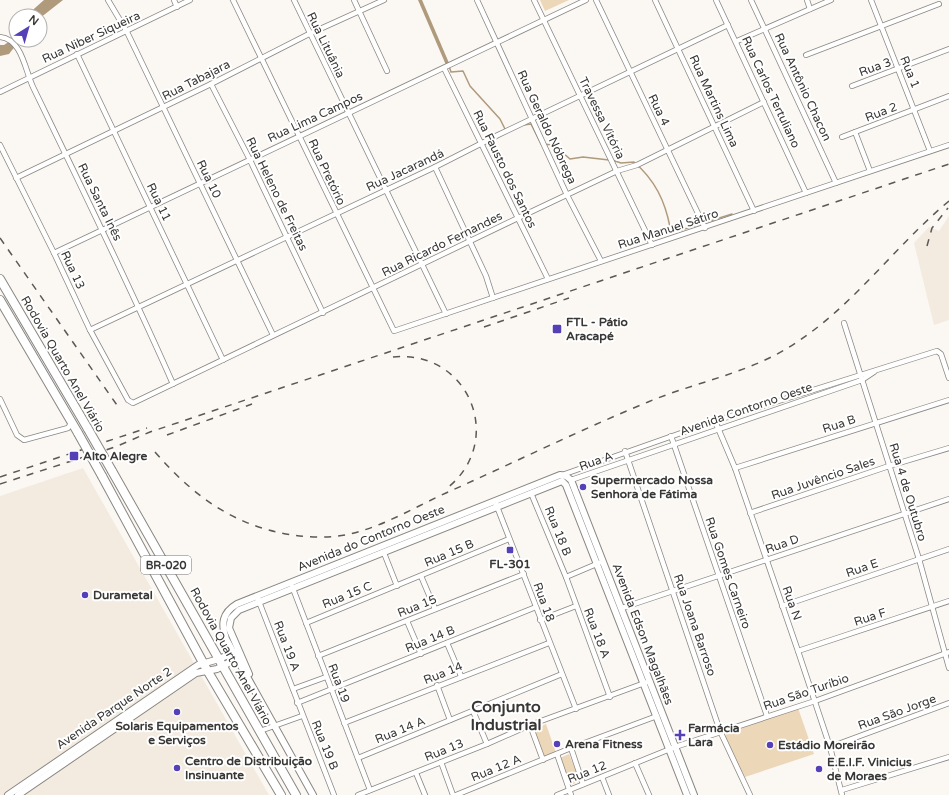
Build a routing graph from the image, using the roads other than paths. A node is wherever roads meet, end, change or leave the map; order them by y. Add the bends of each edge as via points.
1 (108, 0) edge
2 (174, 0) edge
3 (190, 0) edge
4 (233, 0) edge
5 (294, 0) edge
6 (354, 0) edge
7 (384, 0) edge
8 (477, 0) edge
9 (534, 0) edge
10 (586, 0) edge
11 (596, 0) edge
12 (655, 0) edge
13 (716, 0) edge
14 (751, 0) edge
15 (807, 0) edge
16 (831, 0) edge
17 (871, 0) edge
18 (939, 4) dead end
19 (177, 7) junction
20 (810, 9) junction
21 (359, 11) junction
22 (543, 20) junction
23 (728, 25) junction
24 (881, 27) junction
25 (764, 30) junction
26 (127, 32) junction
27 (309, 34) junction
28 (0, 37) edge
29 (737, 41) junction
30 (497, 42) junction
31 (679, 48) junction
32 (949, 49) edge
33 (77, 54) junction
34 (806, 56) dead end
35 (261, 58) junction
36 (444, 68) junction
37 (898, 69) junction
38 (387, 71) dead end
39 (630, 72) junction
40 (28, 78) junction
41 (211, 84) junction
42 (852, 86) dead end
43 (0, 92) edge
44 (581, 96) junction
45 (949, 96) edge
46 (764, 102) junction
47 (163, 108) junction
48 (914, 109) junction
49 (348, 112) junction
50 (532, 120) junction
51 (715, 125) junction
52 (114, 131) junction
53 (855, 132) junction
54 (299, 136) junction
55 (842, 137) dead end
56 (482, 143) junction
57 (0, 145) edge
58 (949, 145) edge
59 (667, 150) junction
60 (930, 151) junction
61 (65, 154) junction
62 (249, 158) junction
63 (435, 167) junction
64 (870, 171) junction
65 (617, 172) junction
66 (16, 178) junction
67 (836, 183) junction
68 (200, 184) junction
69 (386, 190) junction
70 (806, 193) junction
71 (567, 195) junction
72 (150, 207) junction
73 (754, 211) junction
74 (336, 214) junction
75 (518, 218) junction
76 (705, 228) junction
77 (102, 230) junction
78 (286, 238) junction
79 (469, 242) junction
80 (652, 245) junction
81 (54, 253) junction
82 (237, 261) junction
83 (601, 261) junction
84 (422, 264) junction
85 (0, 279) edge
86 (548, 279) junction
87 (188, 284) junction
88 (373, 289) junction
89 (493, 298) junction
90 (0, 300) edge
91 (138, 306) junction
92 (323, 313) junction
93 (446, 314) junction
94 (844, 323) dead end
95 (90, 330) junction
96 (393, 331) joint
97 (273, 335) junction
98 (224, 360) junction
99 (876, 370) junction
100 (860, 374) junction
101 (949, 378) edge
102 (862, 380) junction
103 (173, 384) junction
104 (794, 395) junction
105 (0, 399) edge
106 (949, 400) edge
107 (130, 401) joint
108 (796, 402) junction
109 (715, 421) junction
110 (72, 422) junction
111 (876, 422) junction
112 (720, 428) junction
113 (671, 436) junction
114 (674, 444) junction
115 (949, 448) edge
116 (625, 451) junction
117 (608, 458) junction
118 (628, 460) junction
119 (597, 462) junction
120 (611, 466) junction
121 (889, 466) junction
122 (735, 468) junction
123 (600, 470) junction
124 (562, 475) junction
125 (571, 480) junction
126 (566, 485) joint
127 (531, 493) junction
128 (949, 499) edge
129 (495, 503) junction
130 (750, 514) junction
131 (904, 514) junction
132 (440, 522) junction
133 (429, 526) junction
134 (443, 529) junction
135 (432, 533) junction
136 (510, 539) junction
137 (949, 549) edge
138 (384, 553) junction
139 (360, 558) junction
140 (919, 559) junction
141 (765, 560) junction
142 (603, 562) junction
143 (596, 564) junction
144 (524, 574) junction
145 (718, 575) junction
146 (421, 576) junction
147 (566, 577) junction
148 (292, 586) junction
149 (397, 586) junction
150 (673, 591) junction
151 (258, 599) junction
152 (949, 601) edge
153 (576, 606) junction
154 (782, 606) junction
155 (536, 607) junction
156 (932, 607) junction
157 (622, 608) junction
158 (435, 609) junction
159 (540, 620) junction
160 (407, 621) junction
161 (306, 623) junction
162 (447, 643) junction
163 (549, 643) junction
164 (798, 651) junction
165 (947, 653) edge
166 (237, 654) junction
167 (421, 654) junction
168 (318, 656) junction
169 (221, 663) junction
170 (205, 666) junction
171 (949, 668) edge
172 (562, 674) junction
173 (461, 676) junction
174 (326, 677) junction
175 (647, 682) junction
176 (437, 686) junction
177 (292, 689) junction
178 (331, 690) junction
179 (610, 697) junction
180 (815, 701) junction
181 (298, 702) junction
182 (949, 703) edge
183 (576, 710) junction
184 (473, 711) junction
185 (302, 716) junction
186 (767, 716) junction
187 (660, 718) junction
188 (450, 720) junction
189 (344, 723) junction
190 (530, 725) junction
191 (274, 727) junction
192 (260, 731) junction
193 (720, 731) junction
194 (102, 733) junction
195 (488, 744) junction
196 (830, 747) junction
197 (571, 748) junction
198 (672, 748) junction
199 (557, 754) junction
200 (949, 757) edge
201 (358, 758) junction
202 (543, 760) junction
203 (441, 762) junction
204 (635, 763) junction
205 (416, 773) junction
206 (602, 777) junction
207 (583, 784) junction
208 (370, 790) junction
209 (570, 793) edge
210 (842, 793) edge
211 (10, 794) edge
212 (18, 795) edge
213 (281, 795) edge
214 (296, 795) edge
215 (313, 795) edge
216 (334, 795) edge
217 (358, 795) edge
218 (425, 795) edge
219 (455, 795) edge
220 (557, 795) edge
221 (609, 795) edge
222 (648, 795) edge
223 (687, 795) edge
224 (694, 795) edge
225 (750, 795) edge

1 - 26 street, Rua 10
2 - 19 street
3 - 19 street, Rua Niber Siqueira
4 - 35 street, Rua Pretório
5 - 27 street, Rua Lituânia
6 - 21 street
7 - 21 street, Rua Tabajara
8 - 30 street, Rua Geraldo Nóbrega
9 - 22 street, Travessa Vitória
10 - 22 street, Rua Lima Campos
11 - 39 street, Rua 4
12 - 31 street, Rua Martins Lima
13 - 23 street, Rua Carlos Tertuliano
14 - 25 street, Rua Antônio Chacon
15 - 20 street
16 - 20 street
17 - 24 street, Rua 1
18 - 24 street
19 - 26 street, Rua Niber Siqueira
20 - 25 street
21 - 27 street, Rua Tabajara
21 - 38 street
22 - 30 street, Rua Lima Campos
22 - 44 street, Travessa Vitória
23 - 29 street, Rua Carlos Tertuliano
23 - 31 street, Rua Jacarandá
24 - 34 street
24 - 37 street, Rua 1
25 - 29 street
25 - 67 street, Rua Antônio Chacon
26 - 33 street, Rua Niber Siqueira
26 - 47 street, Rua 10
27 - 35 street, Rua Tabajara
27 - 49 street, Rua Lituânia
28 - 40 street, Rua Santa Inês via 15,43
29 - 46 street, Rua Carlos Tertuliano
30 - 36 street, Rua Lima Campos
30 - 50 street, Rua Geraldo Nóbrega
31 - 39 street, Rua Jacarandá
31 - 51 street, Rua Martins Lima
32 - 37 street, Rua 3
33 - 40 street, Rua Niber Siqueira
33 - 52 street, Rua 11
35 - 41 street, Rua Tabajara
35 - 54 street, Rua Pretório
36 - 49 street, Rua Lima Campos
36 - 56 street, Rua Fausto dos Santos
37 - 42 street, Rua 3
37 - 48 street, Rua 1
39 - 44 street, Rua Jacarandá
39 - 59 street, Rua 4
40 - 43 street, Rua Niber Siqueira
40 - 61 street, Rua Santa Inês
41 - 47 street, Rua Tabajara
41 - 62 street, Rua Heleno de Freitas
44 - 50 street, Rua Jacarandá
44 - 65 street, Travessa Vitória
45 - 48 street, Rua 2
46 - 51 street, Rua Ricardo Fernandes
46 - 70 street, Rua Carlos Tertuliano
47 - 52 street, Rua Tabajara
47 - 68 street, Rua 10
48 - 53 street, Rua 2
48 - 60 street, Rua 1
49 - 54 street, Rua Lima Campos
49 - 69 street, Rua Lituânia
50 - 56 street, Rua Jacarandá
50 - 71 street, Rua Geraldo Nóbrega
51 - 59 street, Rua Ricardo Fernandes
51 - 73 street, Rua Martins Lima
52 - 61 street, Rua Tabajara
52 - 72 street, Rua 11
53 - 55 street, Rua 2
53 - 64 street
54 - 62 street, Rua Lima Campos
54 - 74 street, Rua Pretório
56 - 63 street, Rua Jacarandá
56 - 75 street, Rua Fausto dos Santos
57 - 66 street, Rua 13
58 - 60 street, Rua Manuel Sátiro
59 - 65 street, Rua Ricardo Fernandes
59 - 76 street, Rua 4
60 - 64 street, Rua Manuel Sátiro
61 - 66 street, Rua Tabajara
61 - 77 street, Rua Santa Inês
62 - 68 street, Rua Lima Campos
62 - 78 street, Rua Heleno de Freitas
63 - 69 street, Rua Jacarandá
63 - 79 street
64 - 67 street, Rua Manuel Sátiro
65 - 71 street, Rua Ricardo Fernandes
65 - 80 street, Travessa Vitória
66 - 81 street, Rua 13
67 - 70 street, Rua Manuel Sátiro
68 - 72 street, Rua Lima Campos
68 - 82 street, Rua 10
69 - 74 street, Rua Jacarandá
69 - 84 street, Rua Lituânia
70 - 73 street, Rua Manuel Sátiro
71 - 75 street, Rua Ricardo Fernandes
71 - 83 street, Rua Geraldo Nóbrega
72 - 77 street, Rua Lima Campos
72 - 87 street, Rua 11
73 - 76 street, Rua Manuel Sátiro
74 - 78 street, Rua Jacarandá
74 - 88 street, Rua Pretório
75 - 79 street, Rua Ricardo Fernandes
75 - 86 street, Rua Fausto dos Santos
76 - 80 street, Rua Manuel Sátiro
77 - 81 street, Rua Lima Campos
77 - 91 street, Rua Santa Inês
78 - 82 street, Rua Jacarandá
78 - 92 street, Rua Heleno de Freitas
79 - 84 street, Rua Ricardo Fernandes
79 - 89 street via 486,276
80 - 83 street, Rua Manuel Sátiro
81 - 95 street, Rua 13
82 - 87 street, Rua Jacarandá
82 - 97 street, Rua 10
83 - 86 street, Rua Manuel Sátiro
84 - 88 street, Rua Ricardo Fernandes
84 - 93 street, Rua Lituânia
85 - 169 highway, Rodovia Quarto Anel Viário / BR-020, bridge
86 - 89 street, Rua Manuel Sátiro
87 - 91 street, Rua Jacarandá
87 - 98 street, Rua 11
88 - 92 street, Rua Ricardo Fernandes
88 - 96 street, Rua Pretório
89 - 93 street, Rua Manuel Sátiro
90 - 110 highway, Rodovia Quarto Anel Viário / BR-020
91 - 95 street, Rua Jacarandá
91 - 103 street, Rua Santa Inês
92 - 97 street, Rua Ricardo Fernandes
93 - 96 street, Rua Manuel Sátiro
94 - 100 street, Rua 4 de Outubro
95 - 107 street, Rua 13
97 - 98 street, Rua Ricardo Fernandes
98 - 103 street, Rua Ricardo Fernandes
99 - 100 street, Avenida Contorno Oeste
99 - 101 street, Avenida Contorno Oeste via 938,351
99 - 102 street, Avenida Contorno Oeste
100 - 102 street, Rua 4 de Outubro
100 - 104 street, Avenida Contorno Oeste
102 - 108 street, Avenida Contorno Oeste
102 - 111 street, Rua 4 de Outubro
103 - 107 street, Rua Ricardo Fernandes via 133,403
104 - 108 street
104 - 109 street, Avenida Contorno Oeste
105 - 110 street via 17,435 22,439 27,440 68,428
106 - 111 street, Rua B
108 - 112 street, Avenida Contorno Oeste
109 - 112 street, Rua N
109 - 113 street, Avenida Contorno Oeste
110 - 170 highway, Rodovia Quarto Anel Viário / BR-020, bridge
111 - 121 street, Rua 4 de Outubro
111 - 122 street, Rua B
112 - 114 street, Avenida Contorno Oeste
112 - 122 street, Rua N
113 - 114 street, Rua Gomes Carneiro
113 - 116 street, Avenida Contorno Oeste
114 - 118 street, Avenida Contorno Oeste
114 - 145 street, Rua Gomes Carneiro
115 - 121 street, Rua Juvêncio Sales
116 - 117 street, Avenida Contorno Oeste
116 - 118 street
117 - 119 street, Avenida Contorno Oeste
117 - 120 street
118 - 120 street, Rua A
118 - 150 street, Rua Joana Barroso
119 - 123 street
119 - 124 street, Avenida Contorno Oeste
120 - 123 street, Rua A
121 - 130 street, Rua Juvêncio Sales
121 - 131 street, Rua 4 de Outubro
122 - 130 street, Rua N
123 - 125 street, Rua A
124 - 125 street
124 - 129 street, Avenida do Contorno Oeste
125 - 142 street, Avenida Edson Magalhães
126 - 127 street, Avenida do Contorno Oeste via 561,481
126 - 143 street, Avenida Edson Magalhães
127 - 129 street, Avenida do Contorno Oeste
127 - 147 street, Rua 18 B
128 - 131 street, Rua D
129 - 132 street, Avenida do Contorno Oeste
129 - 134 street, Avenida do Contorno Oeste
129 - 136 street, Rua 18
130 - 141 street, Rua N
131 - 140 street, Rua 4 de Outubro
131 - 141 street, Rua D
132 - 133 street, Avenida do Contorno Oeste
132 - 134 street
133 - 135 street
133 - 139 street, Avenida do Contorno Oeste
134 - 135 street, Avenida do Contorno Oeste
135 - 138 street, Avenida do Contorno Oeste
136 - 144 street, Rua 18
136 - 146 street, Rua 15 B
137 - 140 street, Rua E
138 - 139 street, Avenida do Contorno Oeste
138 - 149 street
139 - 148 street, Avenida do Contorno Oeste
140 - 154 street, Rua E
140 - 156 street, Rua 4 de Outubro
141 - 145 street, Rua D
141 - 154 street, Rua N
142 - 143 street
142 - 157 street, Avenida Edson Magalhães
143 - 147 street
143 - 175 street, Avenida Edson Magalhães
144 - 155 street, Rua 18
144 - 158 street, Rua 15
145 - 150 street, Rua D
145 - 186 street, Rua Gomes Carneiro
146 - 149 street, Rua 15 B
146 - 158 street
147 - 153 street, Rua 18 A
148 - 151 street, Avenida do Contorno Oeste
148 - 161 street, Rua 19
149 - 161 street, Rua 15 C
150 - 157 street, Rua D
150 - 193 street, Rua Joana Barroso
151 - 166 street, Avenida do Contorno Oeste via 231,618 229,628
151 - 177 street, Rua 19 A
152 - 156 street, Rua F
153 - 159 street
153 - 179 street, Rua 18 A
154 - 164 street, Rua N
155 - 159 street, Rua 18
155 - 162 street, Rua 14 B
156 - 164 street, Rua F
156 - 165 street, Rua 4 de Outubro
157 - 175 street, Avenida Edson Magalhães
158 - 160 street, Rua 15
159 - 163 street, Rua 18
160 - 167 street
160 - 168 street, Rua 15
161 - 168 street, Rua 19
162 - 167 street, Rua 14 B
162 - 173 street
163 - 172 street, Rua 18
163 - 173 street, Rua 14
164 - 180 street, Rua N
165 - 171 street, Rua 4 de Outubro
165 - 180 street, Rua São Turíbio
166 - 169 street, Avenida Parque Norte 2
166 - 191 street, Avenida do Contorno Oeste
167 - 178 street, Rua 14 B
168 - 174 street, Rua 19
169 - 170 street, Avenida Parque Norte 2
169 - 192 highway, Rodovia Quarto Anel Viário / BR-020
170 - 194 street, Avenida Parque Norte 2 via 198,665
170 - 213 highway, Rodovia Quarto Anel Viário / BR-020
172 - 183 street, Rua 18
172 - 184 street, Rua 14 A
173 - 176 street, Rua 14
174 - 177 street
174 - 178 street, Rua 19
175 - 179 street, Rua 13
175 - 187 street, Avenida Edson Magalhães
176 - 188 street
176 - 189 street, Rua 14
177 - 181 street, Rua 19 A
178 - 181 street, Rua 14 B
178 - 189 street, Rua 19
179 - 183 street, Rua 13
180 - 186 street, Rua São Turíbio
180 - 196 street, Rua N
181 - 185 street, Rua 19 B
182 - 196 street, Rua São Jorge
183 - 190 street, Rua 13
184 - 188 street, Rua 14 A
184 - 195 street
185 - 191 street
185 - 216 street, Rua 19 B
186 - 193 street, Rua São Turíbio
187 - 197 street, Rua 12 A
187 - 198 street, Avenida Edson Magalhães
188 - 201 street, Rua 14 A
189 - 201 street, Rua 19
190 - 195 street, Rua 13
190 - 202 street
191 - 192 street
191 - 215 street, Avenida do Contorno Oeste
192 - 214 highway, Rodovia Quarto Anel Viário / BR-020
193 - 198 street, Rua São Turíbio
193 - 225 street, Rua Joana Barroso
194 - 211 street, Avenida Parque Norte 2
194 - 212 street, Avenida Parque Norte 2
195 - 203 street, Rua 13
196 - 210 street, Rua N
197 - 199 street, Rua 12 A
197 - 207 street
198 - 204 street, Rua 12
198 - 223 street, Avenida Edson Magalhães
198 - 224 street, Avenida Edson Magalhães
199 - 202 street, Rua 12 A
199 - 209 street
200 - 210 street
201 - 208 street, Rua 19
202 - 219 street, Rua 12 A
203 - 205 street, Rua 13
203 - 219 street
204 - 206 street, Rua 12
204 - 222 street
205 - 208 street, Rua 13
205 - 218 street
206 - 207 street, Rua 12
206 - 221 street
207 - 209 street, Rua 12
208 - 217 street, Rua 13
209 - 220 street, Rua 12

